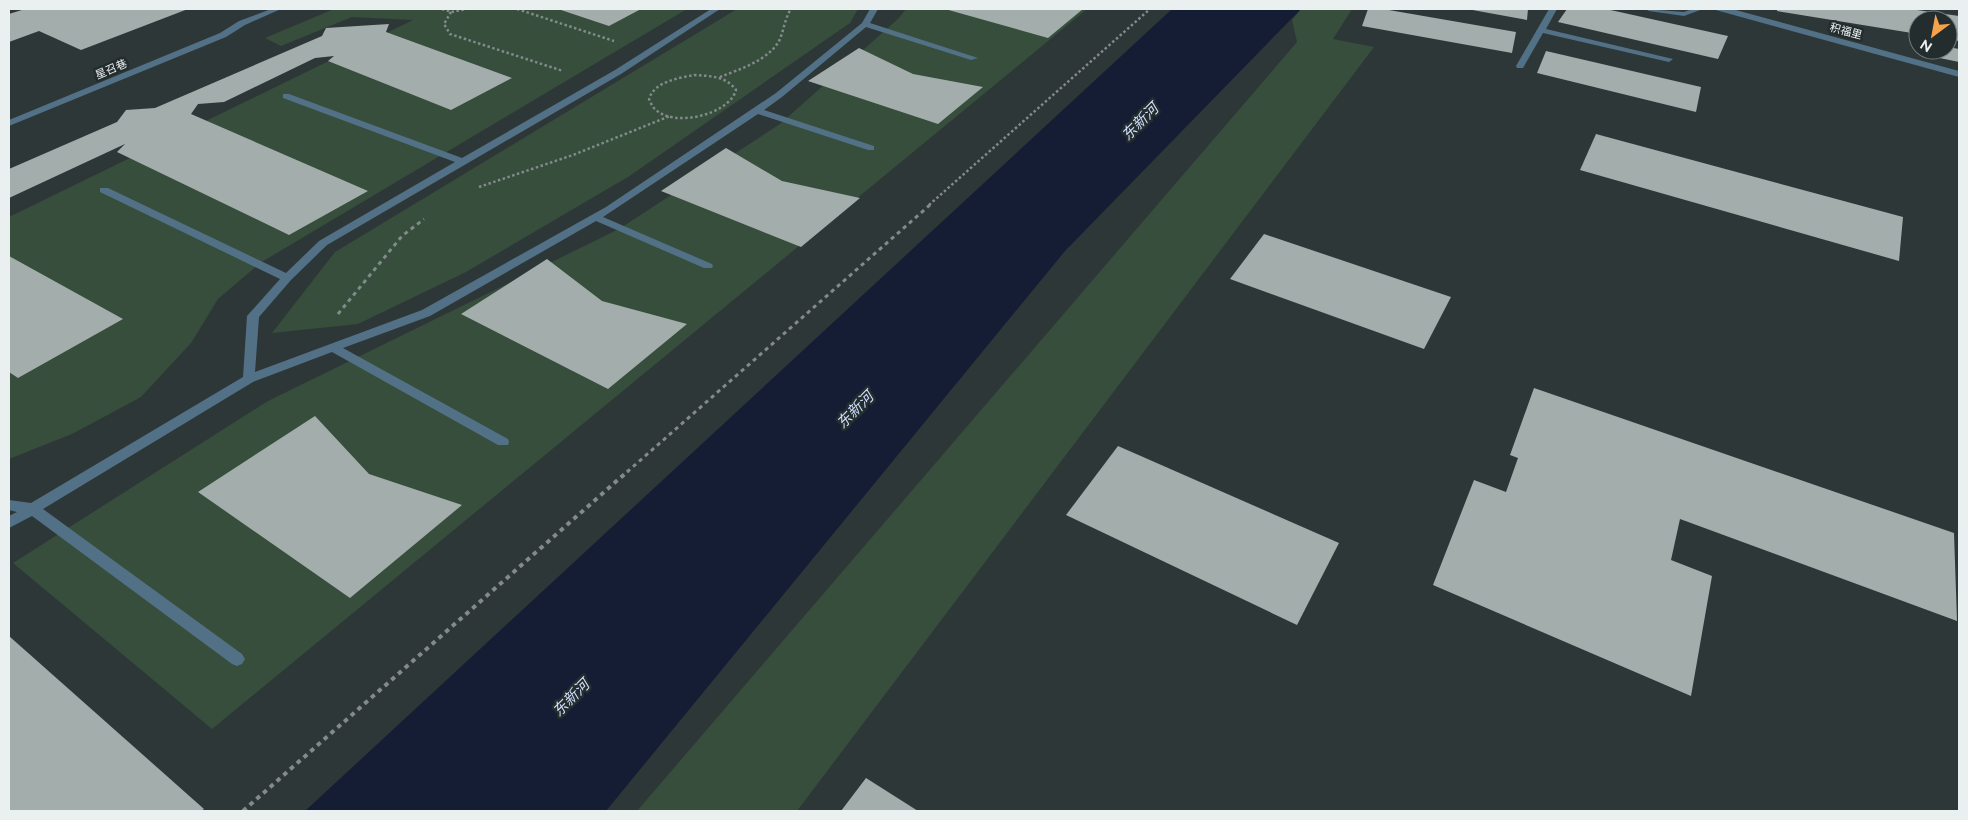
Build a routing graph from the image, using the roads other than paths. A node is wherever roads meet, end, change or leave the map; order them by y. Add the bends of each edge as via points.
1 (277, 9) edge
2 (716, 9) edge
3 (874, 9) edge
4 (1553, 9) edge
5 (1649, 9) edge
6 (1699, 9) edge
7 (1716, 9) edge
8 (1727, 9) edge
9 (865, 24) junction
10 (1541, 30) junction
11 (974, 58) dead end
12 (1669, 58) dead end
13 (1520, 66) dead end
14 (1959, 74) edge
15 (286, 96) dead end
16 (756, 110) junction
17 (9, 123) edge
18 (871, 148) dead end
19 (463, 162) junction
20 (104, 190) dead end
21 (595, 217) junction
22 (708, 266) dead end
23 (287, 278) junction
24 (333, 348) junction
25 (250, 379) junction
26 (503, 442) dead end
27 (9, 505) edge
28 (33, 509) junction
29 (9, 523) edge
30 (237, 659) dead end

1 - 17 street, 星召巷
2 - 19 street via 618,72
3 - 9 street
4 - 10 street
5 - 6 street via 1684,14
7 - 8 street, 积福里
8 - 14 street, 积福里
9 - 11 street
9 - 16 street
10 - 12 street
10 - 13 street
15 - 19 street
16 - 18 street
16 - 21 street
19 - 23 street via 323,243
20 - 23 street
21 - 22 street
21 - 24 street via 426,313
23 - 25 street via 253,316
24 - 25 street
24 - 26 street
25 - 28 street
27 - 28 street
28 - 29 street
28 - 30 street

